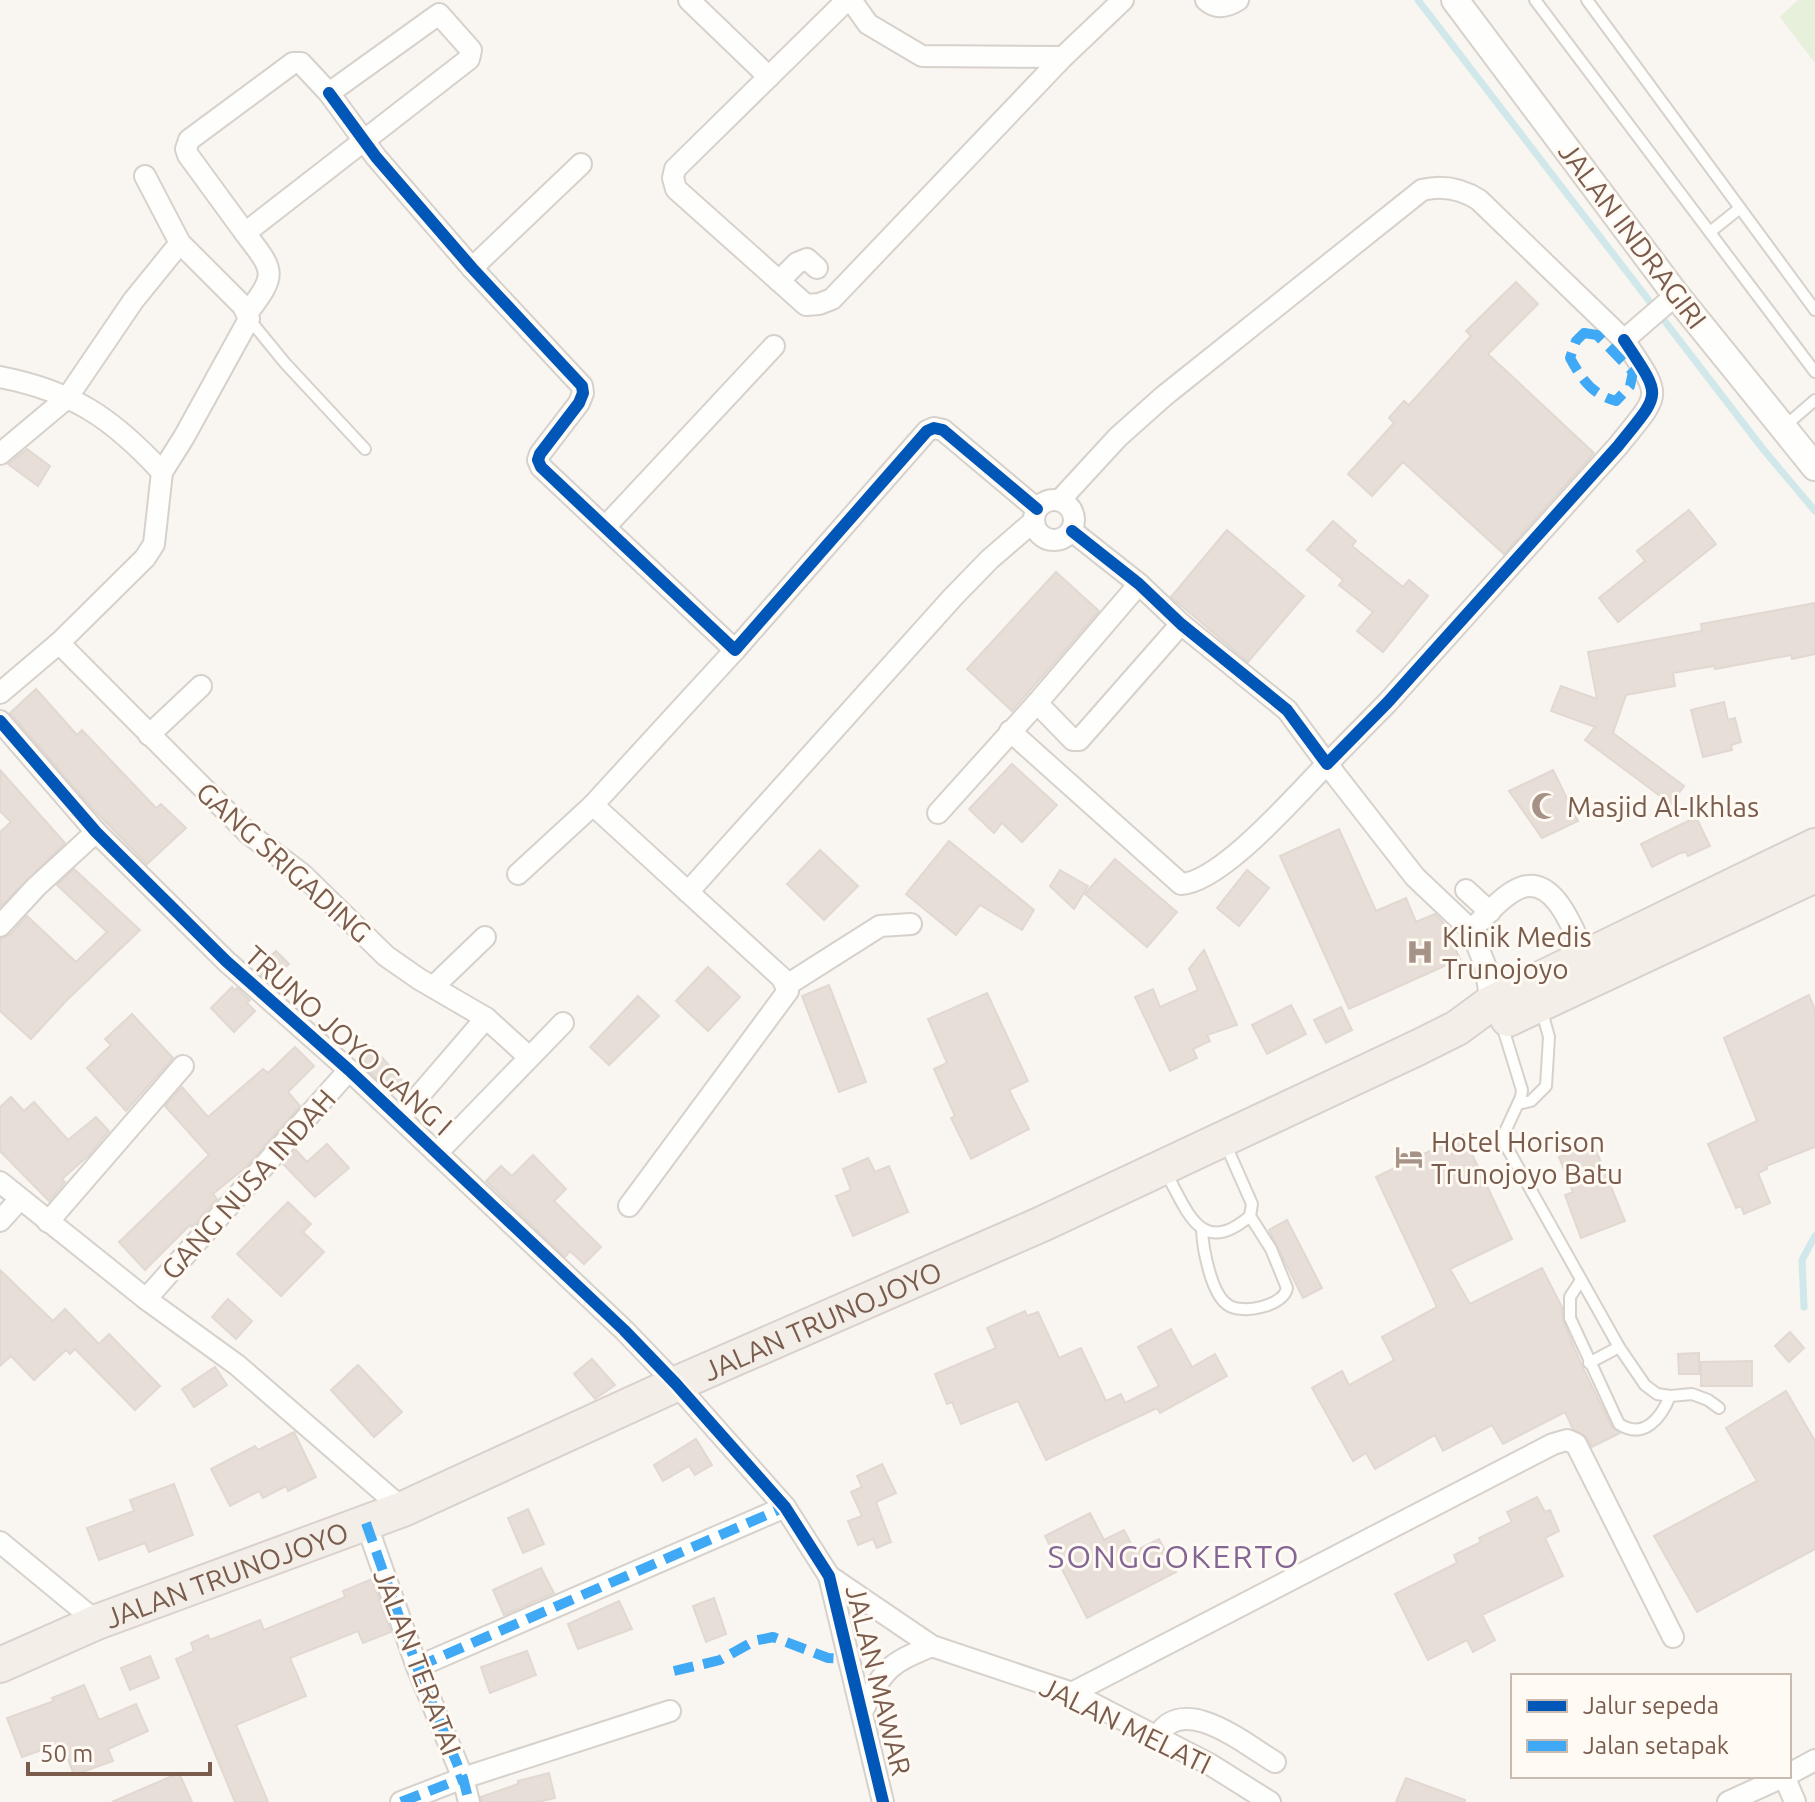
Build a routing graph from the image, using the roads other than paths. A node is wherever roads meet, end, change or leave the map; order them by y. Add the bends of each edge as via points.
1 (689, 0) edge
2 (849, 0) edge
3 (1123, 0) edge
4 (1206, 0) edge
5 (1238, 0) edge
6 (1455, 0) edge
7 (1535, 0) edge
8 (1587, 0) edge
9 (1063, 57) junction
10 (769, 77) junction
11 (329, 93) junction
12 (364, 139) junction
13 (581, 164) dead end
14 (145, 176) dead end
15 (1740, 208) junction
16 (1710, 232) junction
17 (245, 233) junction
18 (180, 243) junction
19 (472, 268) junction
20 (817, 268) dead end
21 (779, 281) junction
22 (1671, 301) junction
23 (1815, 310) edge
24 (248, 315) junction
25 (1626, 338) junction
26 (774, 346) dead end
27 (1815, 372) edge
28 (0, 377) edge
29 (67, 398) junction
30 (1815, 400) edge
31 (1784, 427) junction
32 (365, 449) dead end
33 (0, 454) edge
34 (1815, 467) edge
35 (162, 472) junction
36 (1060, 500) junction
37 (1036, 515) junction
38 (606, 526) junction
39 (1072, 531) junction
40 (1139, 584) junction
41 (1181, 624) junction
42 (59, 643) junction
43 (735, 650) junction
44 (201, 686) dead end
45 (0, 693) edge
46 (1037, 703) junction
47 (0, 721) edge
48 (1010, 731) junction
49 (149, 735) junction
50 (1327, 764) junction
51 (593, 805) junction
52 (938, 813) dead end
53 (96, 832) junction
54 (1815, 846) edge
55 (518, 874) dead end
56 (1815, 875) edge
57 (1466, 890) dead end
58 (688, 892) junction
59 (1490, 912) junction
60 (911, 924) dead end
61 (0, 926) edge
62 (1471, 930) junction
63 (485, 937) dead end
64 (1585, 955) junction
65 (787, 985) junction
66 (433, 987) junction
67 (1540, 1004) junction
68 (1496, 1012) junction
69 (486, 1018) junction
70 (563, 1023) dead end
71 (529, 1057) junction
72 (183, 1066) dead end
73 (349, 1070) junction
74 (1518, 1104) junction
75 (400, 1118) junction
76 (1224, 1140) junction
77 (437, 1153) junction
78 (1163, 1168) junction
79 (0, 1182) edge
80 (20, 1199) junction
81 (629, 1206) dead end
82 (1250, 1216) junction
83 (0, 1221) edge
84 (48, 1222) junction
85 (1202, 1230) junction
86 (1581, 1280) junction
87 (146, 1299) junction
88 (1619, 1347) junction
89 (1589, 1363) junction
90 (676, 1384) junction
91 (1670, 1396) junction
92 (1719, 1408) dead end
93 (785, 1507) junction
94 (403, 1509) junction
95 (366, 1523) junction
96 (0, 1542) edge
97 (829, 1576) junction
98 (97, 1622) junction
99 (1673, 1637) dead end
100 (932, 1646) junction
101 (0, 1665) edge
102 (417, 1667) junction
103 (1072, 1693) junction
104 (863, 1710) junction
105 (670, 1711) dead end
106 (1157, 1737) junction
107 (1815, 1760) edge
108 (1275, 1762) dead end
109 (1791, 1772) edge
110 (463, 1778) junction
111 (1780, 1778) edge
112 (1787, 1778) edge
113 (401, 1802) edge
114 (469, 1802) edge
115 (883, 1802) edge
116 (1270, 1802) edge
117 (1728, 1802) edge
118 (1795, 1802) edge

1 - 10 street
2 - 9 street via 868,24 922,56
2 - 10 street
3 - 9 street
4 - 5 street via 1221,7
6 - 22 street, JALAN INDRAGIRI
7 - 16 lane
8 - 15 lane
9 - 21 street via 832,299 806,305
10 - 21 street via 675,169 673,178 676,189
11 - 12 street
11 - 12 street via 439,14 471,50 469,59
11 - 17 street via 301,63 293,63 187,142 188,155
12 - 17 street
12 - 19 street
13 - 19 street
14 - 18 street
15 - 16 lane
15 - 23 lane
16 - 27 lane
17 - 24 street via 270,274
18 - 24 street
18 - 29 street
19 - 38 street via 582,386 579,403 538,460
20 - 21 street via 807,259
22 - 25 street
22 - 31 street, JALAN INDRAGIRI
24 - 32 lane
24 - 35 street
25 - 36 street via 1479,200 1457,190 1422,190 1164,396
25 - 50 street via 1654,389 1652,402 1618,446
26 - 38 street
28 - 29 street
29 - 33 street
29 - 35 street via 128,436
30 - 31 lane
31 - 34 street, JALAN INDRAGIRI
35 - 42 street via 154,544
36 - 37 street via 1047,501
36 - 39 street via 1075,519
37 - 39 street via 1039,533 1049,540
37 - 43 street via 943,430 927,431
37 - 58 street via 968,581
38 - 43 street
39 - 40 street
40 - 41 street
40 - 46 street
41 - 46 street via 1079,740
41 - 50 street via 1287,710
42 - 45 street
42 - 49 street, GANG SRIGADING
43 - 51 street
44 - 49 street
46 - 48 street
47 - 53 street, TRUNO JOYO GANG I
48 - 50 street via 1181,884 1230,860
48 - 52 street
49 - 66 street, GANG SRIGADING via 249,834 302,874 386,956
50 - 62 street via 1415,877
51 - 55 street
51 - 58 street
53 - 61 street
53 - 73 street, TRUNO JOYO GANG I via 226,961
54 - 64 main road, JALAN TRUNOJOYO
56 - 67 main road, JALAN TRUNOJOYO
57 - 59 street
58 - 65 street
59 - 62 street
59 - 64 street via 1521,888 1545,891 1570,920
60 - 65 street via 880,926
62 - 68 street
63 - 66 street
64 - 68 main road, JALAN TRUNOJOYO
65 - 81 street via 788,991
66 - 69 street, GANG SRIGADING
67 - 68 main road, JALAN TRUNOJOYO
67 - 74 lane via 1549,1037 1546,1086 1531,1101
68 - 74 lane via 1522,1090
68 - 76 main road, JALAN TRUNOJOYO
69 - 71 street, GANG SRIGADING
69 - 75 street
70 - 71 street
71 - 77 street
72 - 84 street
73 - 75 street, TRUNO JOYO GANG I
73 - 87 street, GANG NUSA INDAH
74 - 86 lane via 1503,1136 1505,1144
75 - 77 street, TRUNO JOYO GANG I
76 - 78 main road, JALAN TRUNOJOYO
76 - 82 lane via 1252,1204
77 - 90 street, TRUNO JOYO GANG I
78 - 85 lane
78 - 90 main road, JALAN TRUNOJOYO
79 - 80 street
80 - 83 street
80 - 84 street
82 - 85 lane via 1215,1235
82 - 85 lane via 1287,1288 1281,1300 1263,1306 1242,1310 1221,1299 1206,1263
84 - 87 street
86 - 88 lane
86 - 89 lane via 1570,1297 1570,1318
87 - 94 street via 237,1365
88 - 89 lane
88 - 91 lane via 1645,1385
89 - 91 lane via 1626,1429 1653,1424
90 - 93 street, JALAN MAWAR
90 - 94 main road, JALAN TRUNOJOYO
91 - 92 lane via 1692,1394
93 - 97 street, JALAN MAWAR
93 - 102 street
94 - 95 main road, JALAN TRUNOJOYO
95 - 98 main road, JALAN TRUNOJOYO
95 - 102 street, JALAN TERATAI
96 - 98 street
97 - 100 street, JALAN MELATI
97 - 104 street, JALAN MAWAR
98 - 101 main road, JALAN TRUNOJOYO
99 - 103 street via 1576,1444 1567,1440
100 - 103 street, JALAN MELATI
100 - 104 street via 885,1670
102 - 110 street, JALAN TERATAI
103 - 106 street, JALAN MELATI
104 - 115 street, JALAN MAWAR
105 - 110 street
106 - 108 street via 1169,1722 1193,1717
106 - 116 street, JALAN MELATI
107 - 109 street
110 - 113 street
110 - 114 street, JALAN TERATAI
111 - 117 street
112 - 118 street

